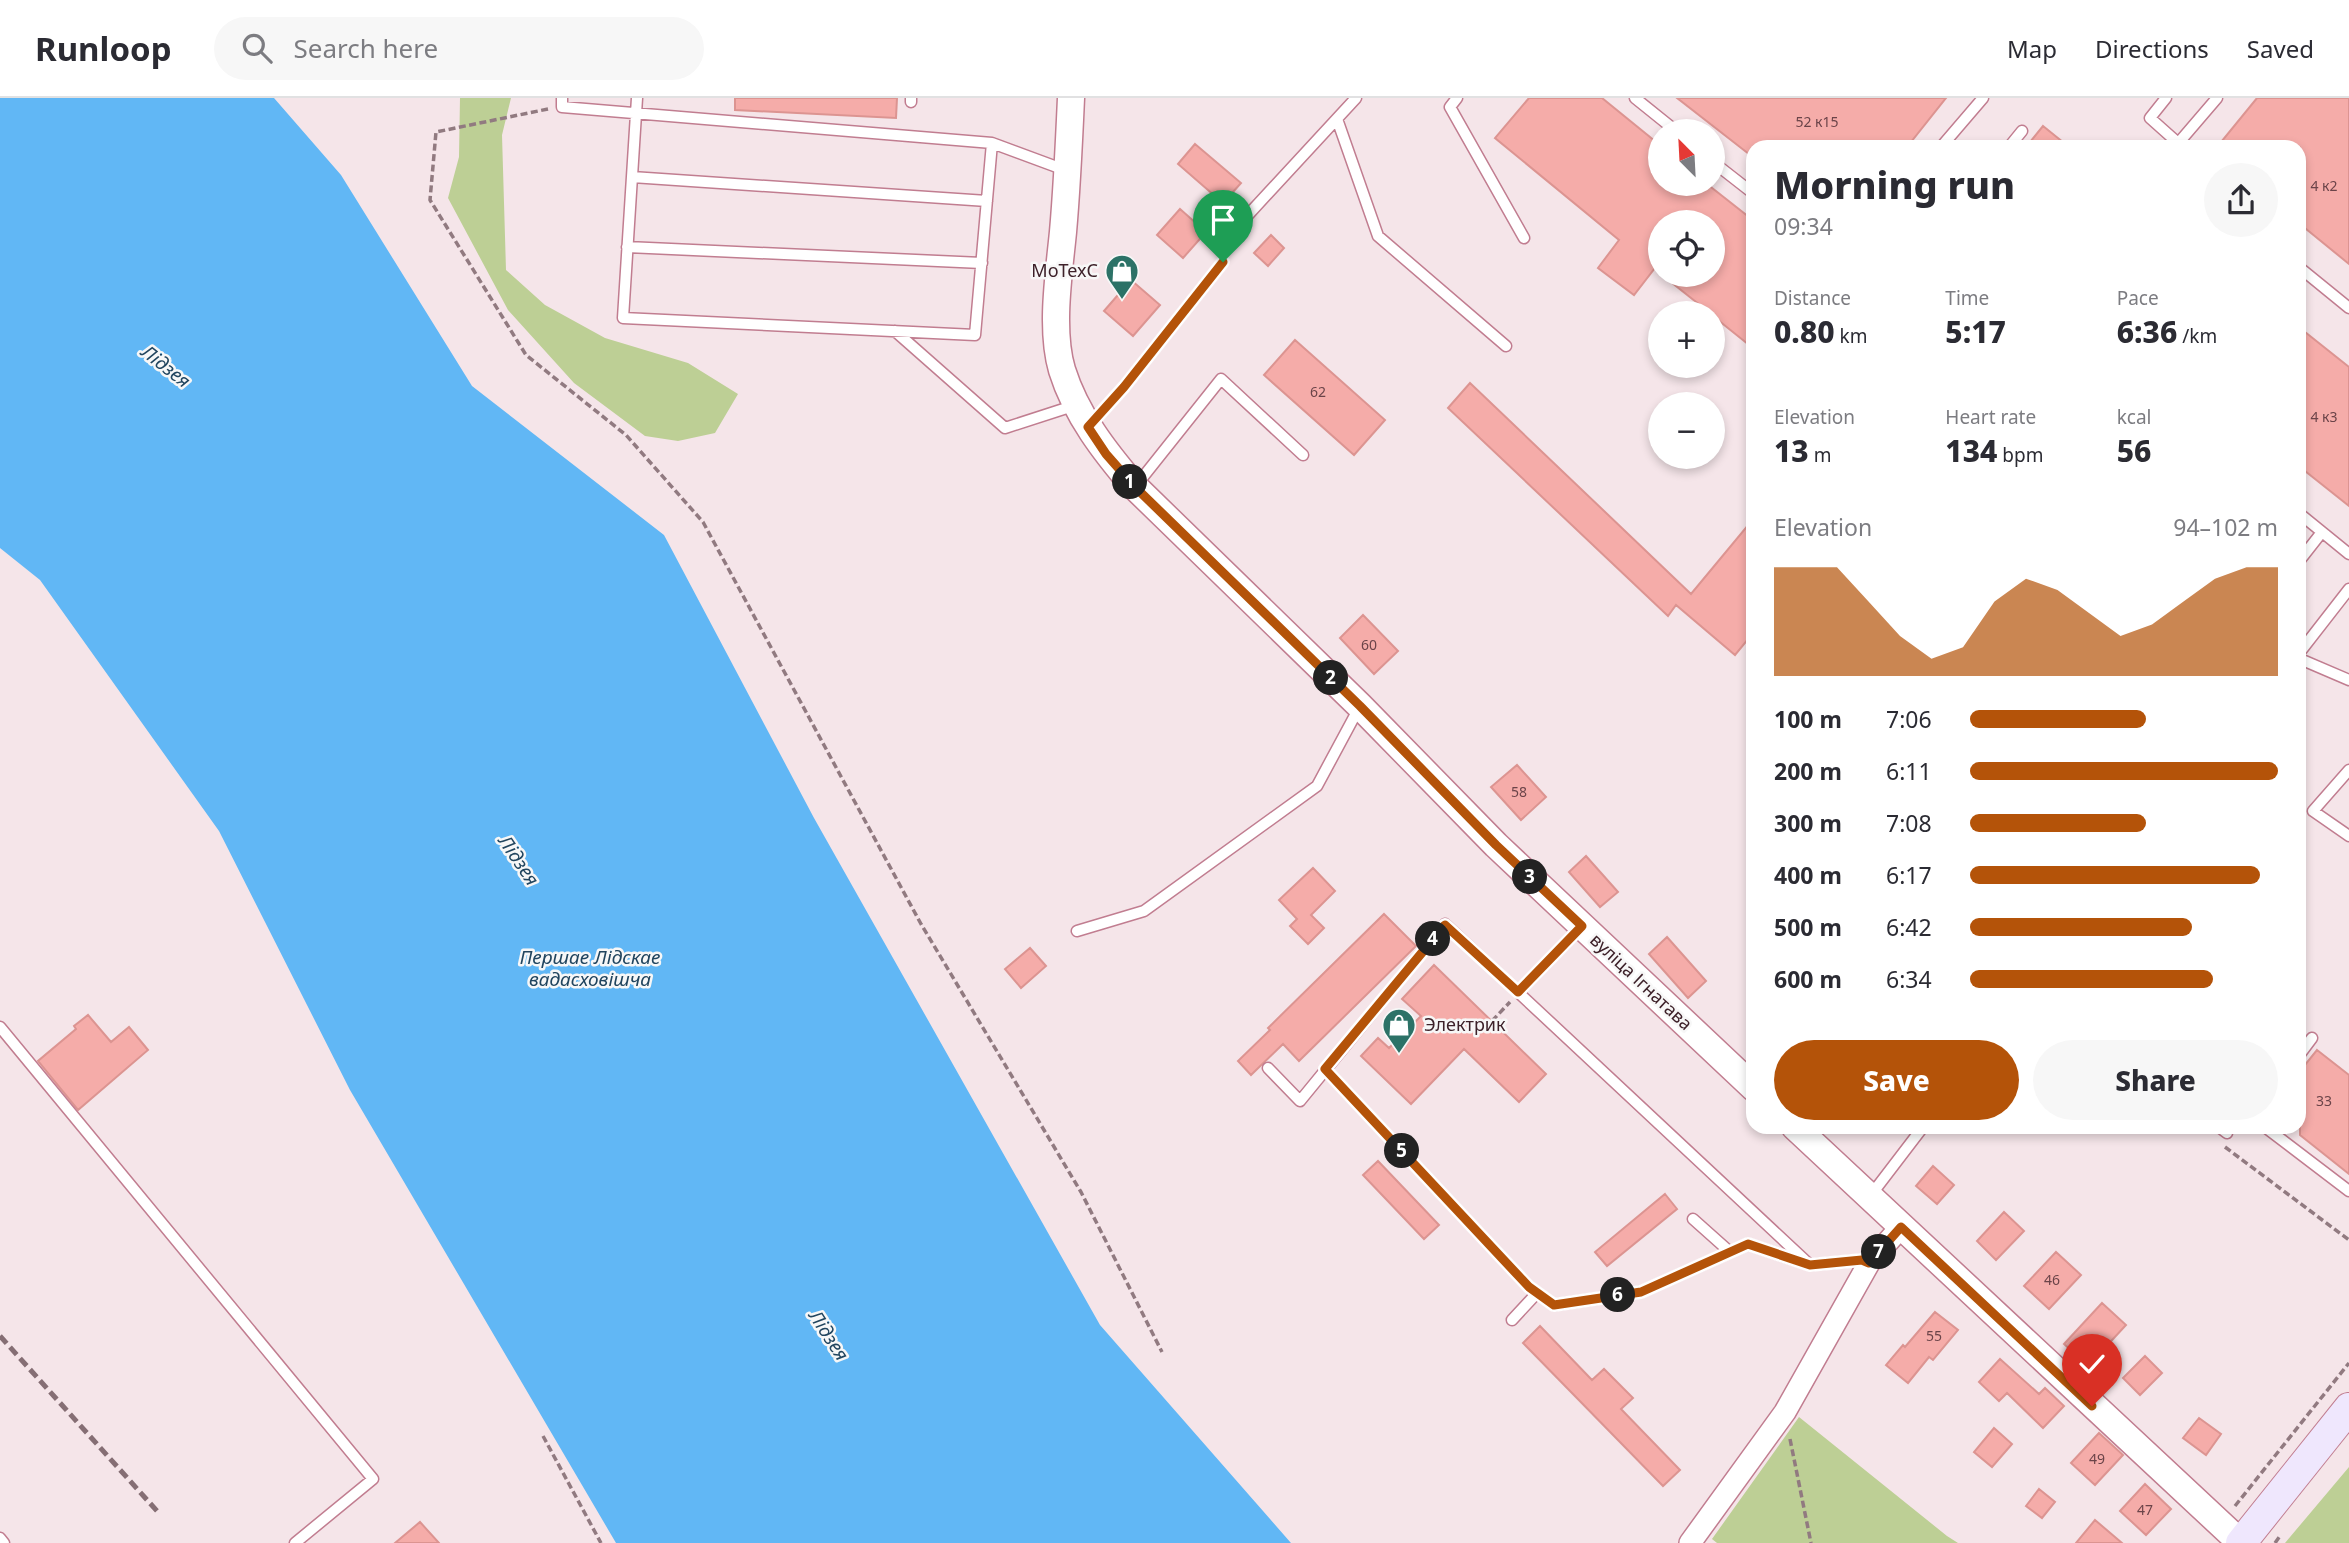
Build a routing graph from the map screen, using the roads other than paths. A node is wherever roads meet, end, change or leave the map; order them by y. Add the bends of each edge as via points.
1 (637, 98) edge
2 (1071, 98) edge
3 (1356, 98) edge
4 (1457, 98) edge
5 (1635, 98) edge
6 (1983, 98) edge
7 (2166, 98) edge
8 (2217, 98) edge
9 (562, 102) edge
10 (636, 113) junction
11 (1337, 119) junction
12 (1661, 119) edge
13 (2022, 131) dead end
14 (1947, 140) edge
15 (2015, 140) edge
16 (2171, 140) edge
17 (2180, 140) edge
18 (992, 143) junction
19 (1068, 171) junction
20 (1726, 172) edge
21 (632, 177) junction
22 (1746, 188) edge
23 (987, 201) junction
24 (1247, 216) dead end
25 (1524, 238) dead end
26 (627, 247) junction
27 (1223, 262) dead end
28 (982, 263) junction
29 (2306, 273) edge
30 (2349, 308) edge
31 (895, 331) junction
32 (1506, 346) dead end
33 (1082, 416) junction
34 (1303, 455) dead end
35 (1135, 487) junction
36 (2306, 519) edge
37 (2322, 532) junction
38 (2306, 552) edge
39 (2349, 554) edge
40 (2349, 589) edge
41 (2306, 644) edge
42 (2306, 662) edge
43 (2349, 680) edge
44 (1360, 706) junction
45 (2349, 770) edge
46 (2349, 836) edge
47 (1582, 926) junction
48 (1077, 931) dead end
49 (1518, 992) junction
50 (0, 1027) edge
51 (2312, 1038) dead end
52 (2306, 1046) edge
53 (1268, 1068) dead end
54 (1325, 1069) junction
55 (1746, 1080) edge
56 (1802, 1134) edge
57 (1918, 1134) edge
58 (2274, 1134) edge
59 (2349, 1191) edge
60 (1869, 1197) junction
61 (1693, 1219) dead end
62 (1901, 1227) junction
63 (1730, 1252) junction
64 (1869, 1263) junction
65 (1810, 1265) junction
66 (1537, 1293) junction
67 (1512, 1320) dead end
68 (2349, 1408) edge
69 (2234, 1537) edge
70 (0, 1538) edge
71 (303, 1541) edge
72 (4, 1543) edge
73 (1690, 1543) edge

1 - 10 lane
2 - 19 street, вуліца Ігнатава
3 - 11 lane
4 - 25 lane via 1450,107
5 - 12 lane
6 - 14 lane
7 - 16 lane via 2150,118
8 - 17 lane
9 - 10 lane
10 - 18 lane
10 - 21 lane
11 - 24 lane
11 - 32 lane via 1378,236
13 - 15 lane
18 - 19 lane
18 - 23 lane
19 - 33 street, вуліца Ігнатава via 1055,314 1061,369
20 - 22 lane
21 - 23 lane
21 - 26 lane
23 - 28 lane
26 - 28 lane
26 - 31 lane via 623,318
27 - 33 lane via 1124,387
28 - 31 lane via 975,335
29 - 30 lane
31 - 33 lane via 1005,428
33 - 35 street, вуліца Ігнатава
34 - 35 lane via 1220,379
35 - 44 street, вуліца Ігнатава
36 - 37 lane
37 - 38 lane
37 - 39 lane
40 - 41 lane
42 - 43 lane
44 - 47 street, вуліца Ігнатава
44 - 48 lane via 1317,786 1144,911
45 - 46 lane via 2313,811
47 - 49 lane
47 - 55 street, вуліца Ігнатава
49 - 54 lane via 1445,925
49 - 65 lane
50 - 71 lane via 373,1479
51 - 52 lane
53 - 54 lane via 1300,1101
54 - 66 lane
56 - 60 street
57 - 60 lane
58 - 59 lane
60 - 62 street
61 - 63 lane
62 - 64 street
62 - 69 street
63 - 65 lane via 1748,1244
63 - 66 lane via 1641,1292 1554,1305
64 - 65 lane
64 - 73 street via 1785,1412
66 - 67 lane
68 - 69 main road
70 - 72 lane

